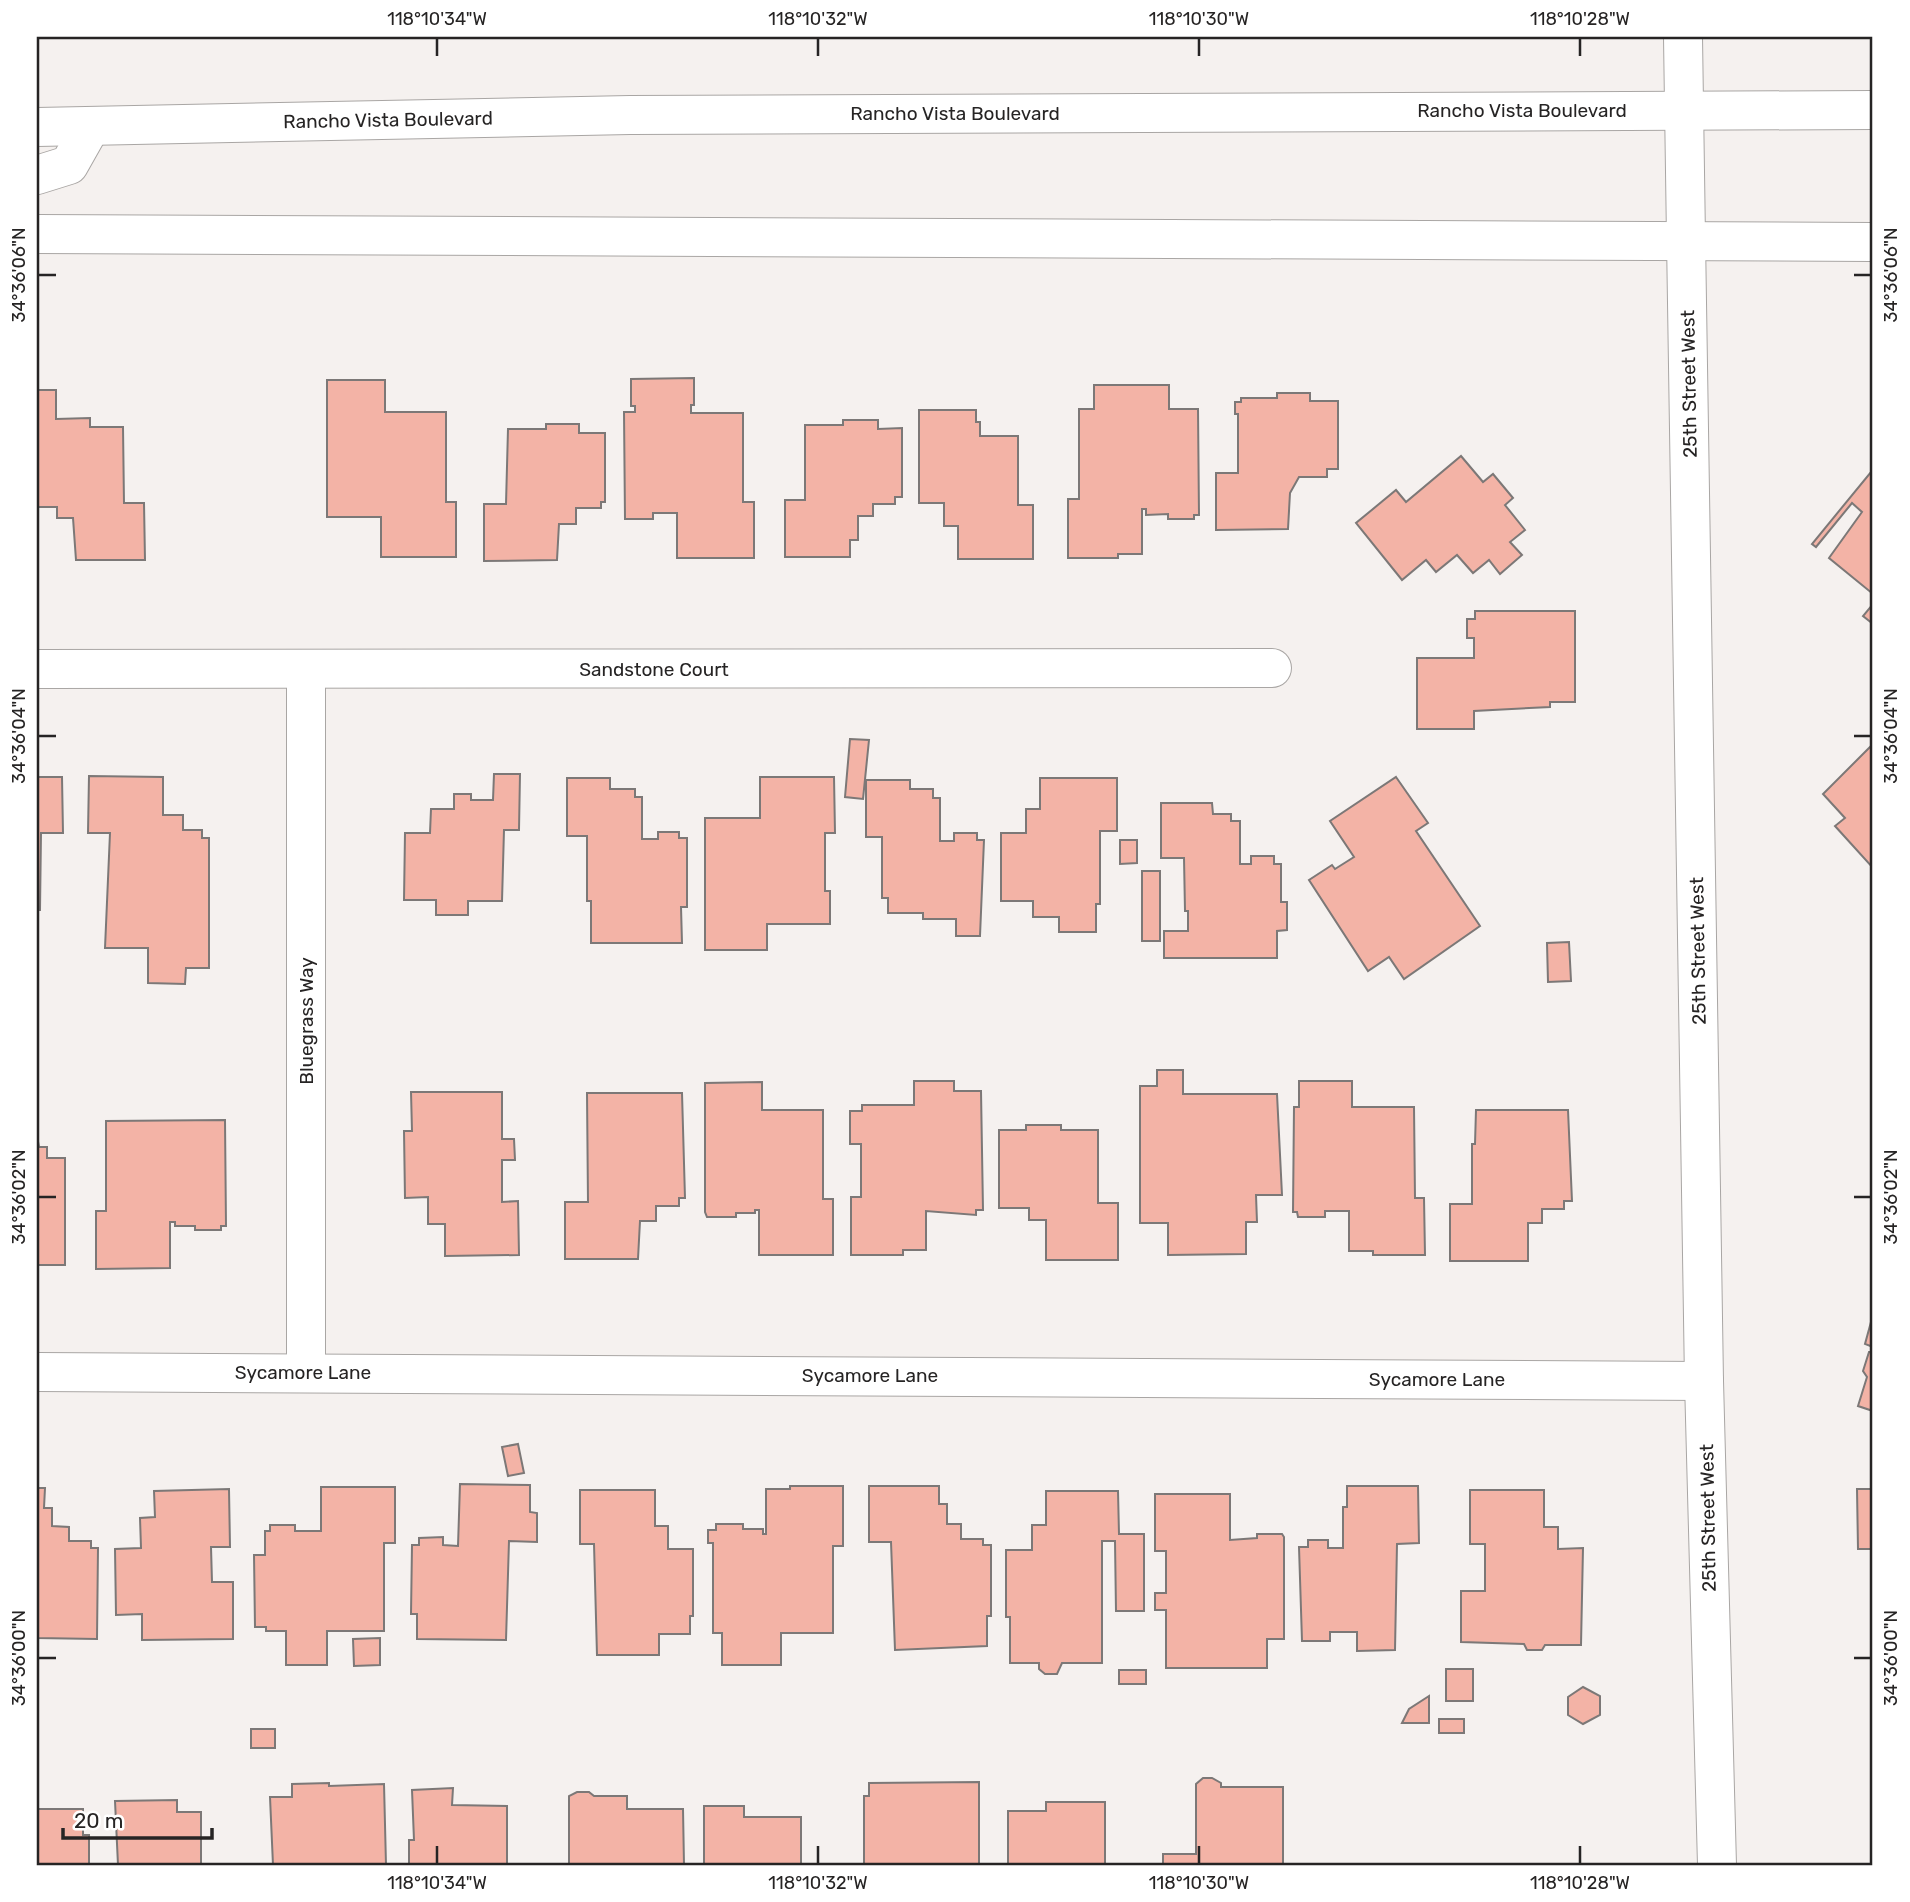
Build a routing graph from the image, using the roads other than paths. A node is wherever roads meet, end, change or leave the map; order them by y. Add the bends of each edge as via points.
1 (1683, 37) edge
2 (1685, 109) junction
3 (1873, 110) edge
4 (91, 126) junction
5 (37, 127) edge
6 (37, 175) edge
7 (37, 234) edge
8 (1686, 239) junction
9 (1873, 242) edge
10 (37, 668) edge
11 (1272, 668) dead end
12 (306, 670) junction
13 (37, 1372) edge
14 (306, 1372) junction
15 (1704, 1381) junction
16 (1717, 1865) edge

1 - 2 main road, 25th Street West
2 - 3 main road, Rancho Vista Boulevard
2 - 4 main road, Rancho Vista Boulevard via 630,115
2 - 8 main road, 25th Street West
4 - 5 main road, Rancho Vista Boulevard
4 - 6 main road via 69,165
7 - 8 main road
8 - 9 main road
8 - 15 main road, 25th Street West
10 - 12 main road, Sandstone Court
11 - 12 main road, Sandstone Court
12 - 14 main road, Bluegrass Way
13 - 14 main road, Sycamore Lane
14 - 15 main road, Sycamore Lane
15 - 16 main road, 25th Street West

